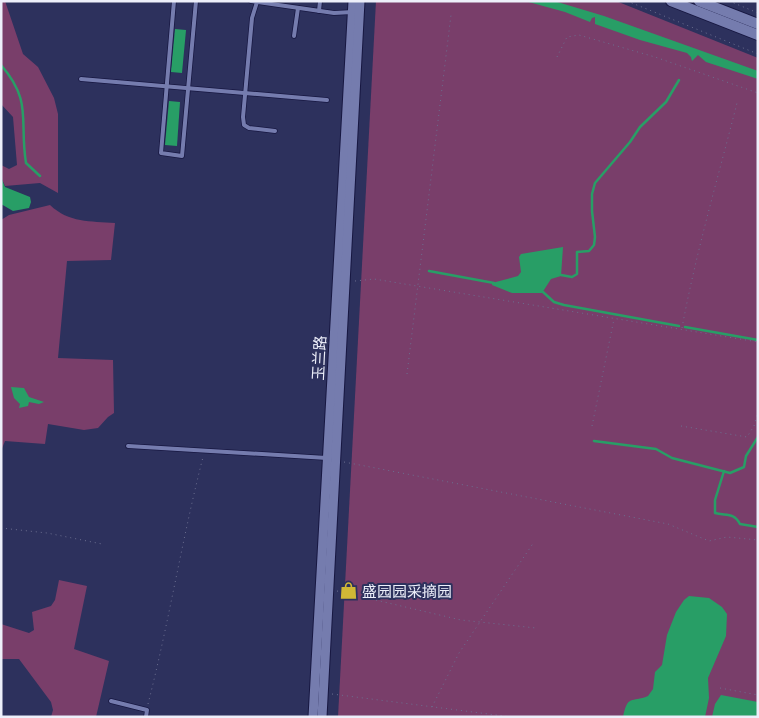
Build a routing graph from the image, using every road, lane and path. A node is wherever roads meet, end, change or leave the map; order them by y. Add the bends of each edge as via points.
1 (174, 1) edge
2 (196, 1) edge
3 (251, 1) edge
4 (320, 1) edge
5 (353, 1) edge
6 (360, 1) edge
7 (627, 1) edge
8 (671, 1) edge
9 (699, 1) edge
10 (728, 1) edge
11 (258, 2) edge
12 (298, 8) junction
13 (320, 11) junction
14 (356, 12) junction
15 (758, 13) edge
16 (451, 15) dead end
17 (758, 24) edge
18 (758, 35) edge
19 (294, 36) dead end
20 (758, 54) edge
21 (557, 57) dead end
22 (81, 79) dead end
23 (166, 86) junction
24 (188, 88) junction
25 (245, 93) junction
26 (758, 93) edge
27 (327, 100) dead end
28 (738, 103) dead end
29 (275, 131) dead end
30 (345, 283) junction
31 (417, 286) junction
32 (614, 318) junction
33 (682, 329) junction
34 (758, 342) edge
35 (407, 374) dead end
36 (758, 412) edge
37 (757, 422) edge
38 (592, 426) dead end
39 (681, 426) dead end
40 (128, 446) dead end
41 (204, 452) junction
42 (332, 459) junction
43 (1, 528) edge
44 (758, 540) edge
45 (534, 542) dead end
46 (102, 544) dead end
47 (334, 590) dead end
48 (479, 623) junction
49 (536, 628) dead end
50 (720, 688) dead end
51 (323, 693) junction
52 (758, 695) edge
53 (111, 701) dead end
54 (432, 706) junction
55 (147, 710) junction
56 (146, 717) edge
57 (313, 717) edge
58 (322, 717) edge
59 (512, 717) edge

1 - 23 lane
2 - 24 lane
3 - 11 lane
4 - 13 lane
5 - 14 street, 玉兰路
6 - 14 street, 玉兰路
7 - 20 path
8 - 18 main road
9 - 17 main road
10 - 15 path
11 - 12 lane
11 - 25 lane via 252,18
12 - 13 lane
12 - 19 lane
13 - 14 lane
14 - 30 street, 玉兰路
14 - 42 street, 玉兰路
16 - 31 path
21 - 26 path via 567,37 579,35
22 - 23 lane
23 - 24 lane
23 - 24 lane via 161,153 182,156
24 - 25 lane
25 - 27 lane
25 - 29 lane via 244,125
28 - 33 path via 694,264
30 - 31 path via 374,279
30 - 42 street, 玉兰路
31 - 32 path
31 - 35 path
32 - 33 path
32 - 38 path
33 - 34 path
36 - 37 path
37 - 39 path via 747,437
40 - 41 lane
41 - 42 lane via 324,456
41 - 55 path
42 - 44 path via 668,524 709,541 727,537
42 - 51 street, 玉兰路
42 - 57 street, 玉兰路
43 - 46 path
45 - 48 path
47 - 48 path
48 - 49 path
48 - 54 path via 447,674
50 - 52 path
51 - 54 path
51 - 58 street, 玉兰路
53 - 55 lane
54 - 59 path
55 - 56 lane

